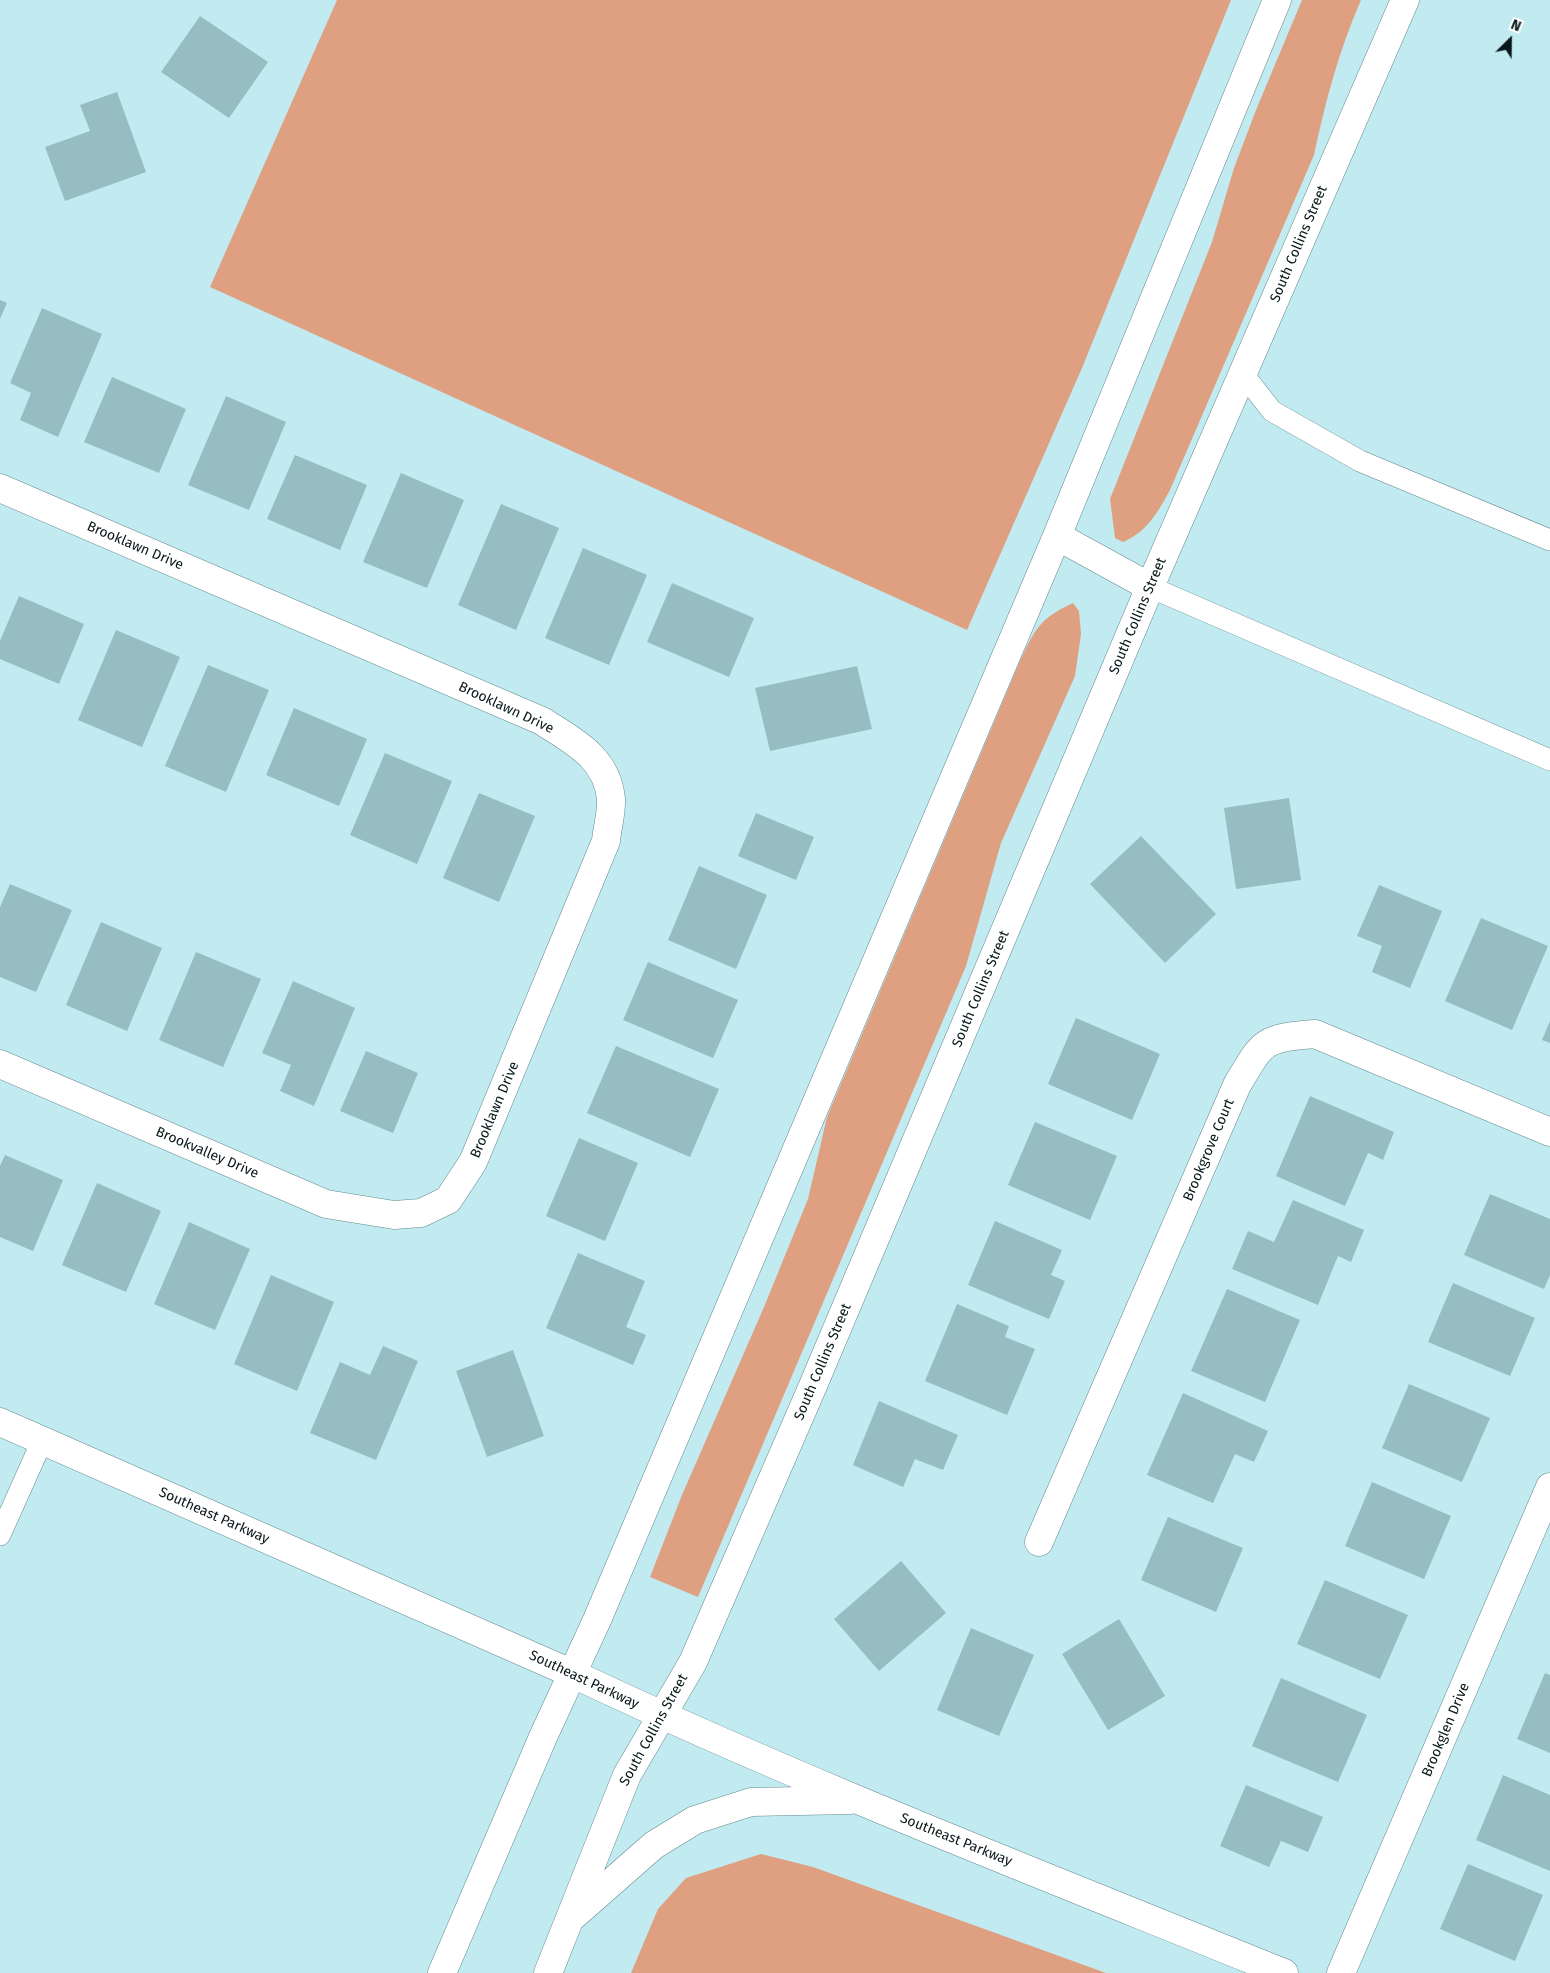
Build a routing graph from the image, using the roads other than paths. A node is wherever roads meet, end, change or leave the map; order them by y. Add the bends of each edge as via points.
1 (1277, 0) edge
2 (1405, 0) edge
3 (1243, 374) junction
4 (0, 488) edge
5 (1056, 536) junction
6 (1550, 540) edge
7 (1150, 587) junction
8 (1550, 760) edge
9 (0, 1064) edge
10 (1550, 1132) edge
11 (421, 1213) joint
12 (0, 1422) edge
13 (42, 1440) junction
14 (1550, 1487) edge
15 (0, 1535) edge
16 (1039, 1542) dead end
17 (571, 1673) junction
18 (660, 1715) junction
19 (858, 1800) junction
20 (568, 1921) junction
21 (442, 1973) edge
22 (548, 1973) edge
23 (1284, 1973) edge
24 (1341, 1973) edge

1 - 5 main road
2 - 3 main road, South Collins Street
3 - 6 lane via 1272,410 1360,461
3 - 7 main road, South Collins Street
4 - 11 main road, Brooklawn Drive via 542,721 586,749 600,766 611,799 606,841 473,1162 448,1200
5 - 7 main road
5 - 17 main road
7 - 8 lane
7 - 18 main road, South Collins Street via 693,1662
9 - 11 main road, Brookvalley Drive via 326,1204 394,1215
10 - 16 main road, Brookgrove Court via 1315,1034 1280,1037 1258,1049 1237,1085
12 - 13 main road, Southeast Parkway
13 - 15 lane
13 - 17 main road, Southeast Parkway
14 - 24 main road, Brookglen Drive
17 - 18 main road, Southeast Parkway
17 - 21 main road
18 - 19 main road, Southeast Parkway
18 - 20 main road, South Collins Street via 627,1775
19 - 20 main road via 751,1802 695,1820 654,1845
19 - 23 main road, Southeast Parkway
20 - 22 main road, South Collins Street

